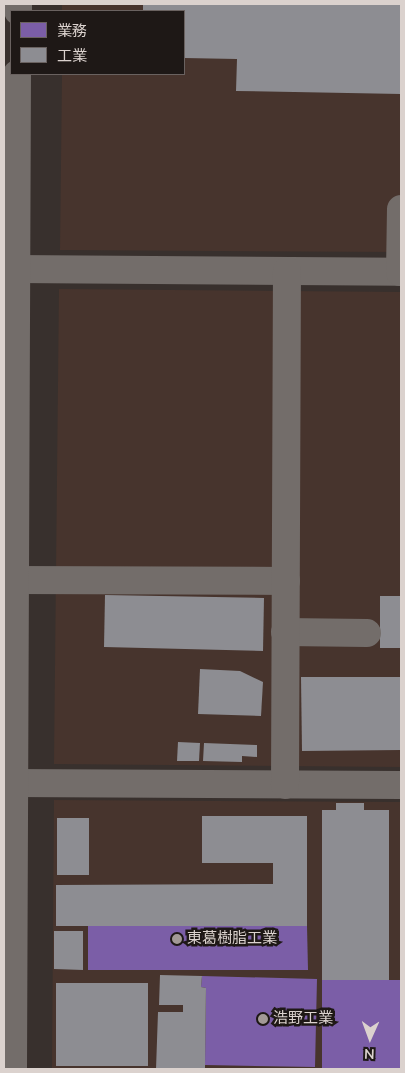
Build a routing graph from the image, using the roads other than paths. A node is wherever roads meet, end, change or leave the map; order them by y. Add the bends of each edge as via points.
1 (17, 75) edge
2 (401, 210) edge
3 (15, 269) junction
4 (287, 272) junction
5 (401, 272) edge
6 (9, 394) edge
7 (12, 580) junction
8 (286, 581) junction
9 (285, 632) junction
10 (367, 633) dead end
11 (11, 783) junction
12 (285, 785) junction
13 (401, 785) edge
14 (8, 970) edge
15 (13, 1069) edge

1 - 3 street
2 - 5 street
3 - 4 street
3 - 6 street
4 - 5 street
4 - 8 street
6 - 7 street
7 - 8 street
7 - 11 street
8 - 9 street
9 - 10 street
9 - 12 street
11 - 12 street
11 - 14 street
12 - 13 street
14 - 15 street

